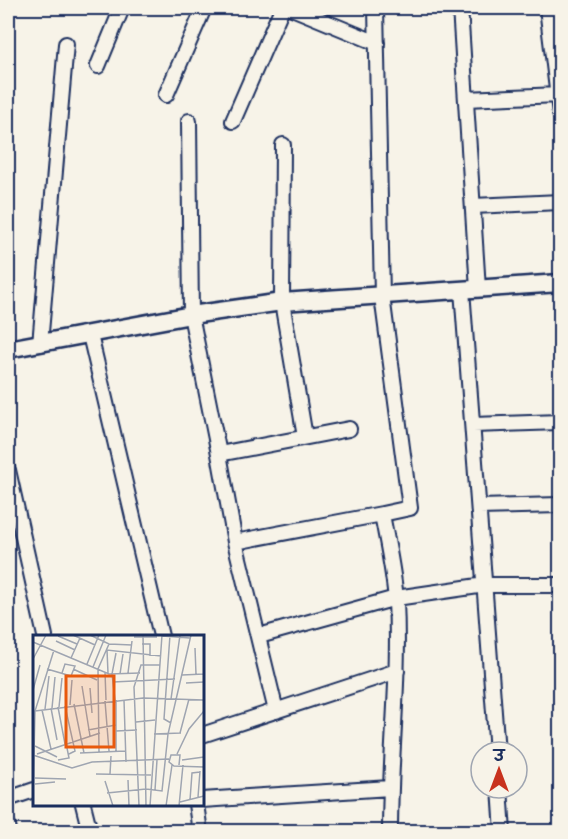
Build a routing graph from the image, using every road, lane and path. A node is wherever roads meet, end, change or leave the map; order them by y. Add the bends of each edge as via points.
1 (122, 8) edge
2 (204, 8) edge
3 (282, 8) edge
4 (292, 8) edge
5 (376, 8) edge
6 (460, 8) edge
7 (547, 8) edge
8 (377, 43) junction
9 (66, 44) dead end
10 (98, 66) dead end
11 (558, 70) edge
12 (166, 95) dead end
13 (558, 95) junction
14 (466, 99) junction
15 (561, 114) edge
16 (189, 121) dead end
17 (233, 121) dead end
18 (283, 145) dead end
19 (561, 202) edge
20 (472, 206) junction
21 (561, 283) edge
22 (470, 290) junction
23 (382, 296) junction
24 (282, 302) junction
25 (191, 315) junction
26 (90, 335) junction
27 (40, 344) junction
28 (8, 349) edge
29 (561, 422) edge
30 (472, 425) junction
31 (350, 429) dead end
32 (305, 437) junction
33 (219, 454) junction
34 (8, 470) edge
35 (561, 505) edge
36 (479, 507) junction
37 (382, 514) junction
38 (235, 542) junction
39 (485, 585) junction
40 (561, 585) edge
41 (396, 598) junction
42 (45, 635) edge
43 (161, 635) edge
44 (259, 636) junction
45 (397, 671) junction
46 (276, 711) junction
47 (204, 734) edge
48 (496, 740) edge
49 (390, 788) junction
50 (33, 790) edge
51 (8, 799) edge
52 (204, 800) edge
53 (501, 800) edge
54 (84, 806) edge
55 (196, 806) edge
56 (8, 825) edge
57 (9, 831) edge
58 (90, 831) edge
59 (200, 831) edge
60 (390, 831) edge
61 (503, 831) edge

1 - 10 street
2 - 12 street
3 - 17 street
4 - 8 street
5 - 8 street
6 - 14 street
7 - 11 street
8 - 23 street
9 - 27 street
11 - 13 street
13 - 14 street
13 - 15 street
14 - 20 street
16 - 25 street
18 - 24 street
19 - 20 street
20 - 22 street
21 - 22 street
22 - 23 street
22 - 30 street
23 - 24 street
23 - 37 street via 410,508
24 - 25 street
24 - 32 street
25 - 26 street
25 - 33 street
26 - 27 street
26 - 43 street
27 - 28 street
29 - 30 street
30 - 36 street
31 - 32 street
32 - 33 street
33 - 38 street
34 - 42 street
35 - 36 street
36 - 39 street
37 - 38 street
37 - 41 street
38 - 44 street
39 - 40 street
39 - 41 street
39 - 48 street
41 - 44 street
41 - 45 street
44 - 46 street
45 - 46 street
45 - 49 street
46 - 47 street
49 - 52 street
49 - 60 street
50 - 51 street
53 - 61 street
54 - 58 street
55 - 59 street
56 - 57 street

